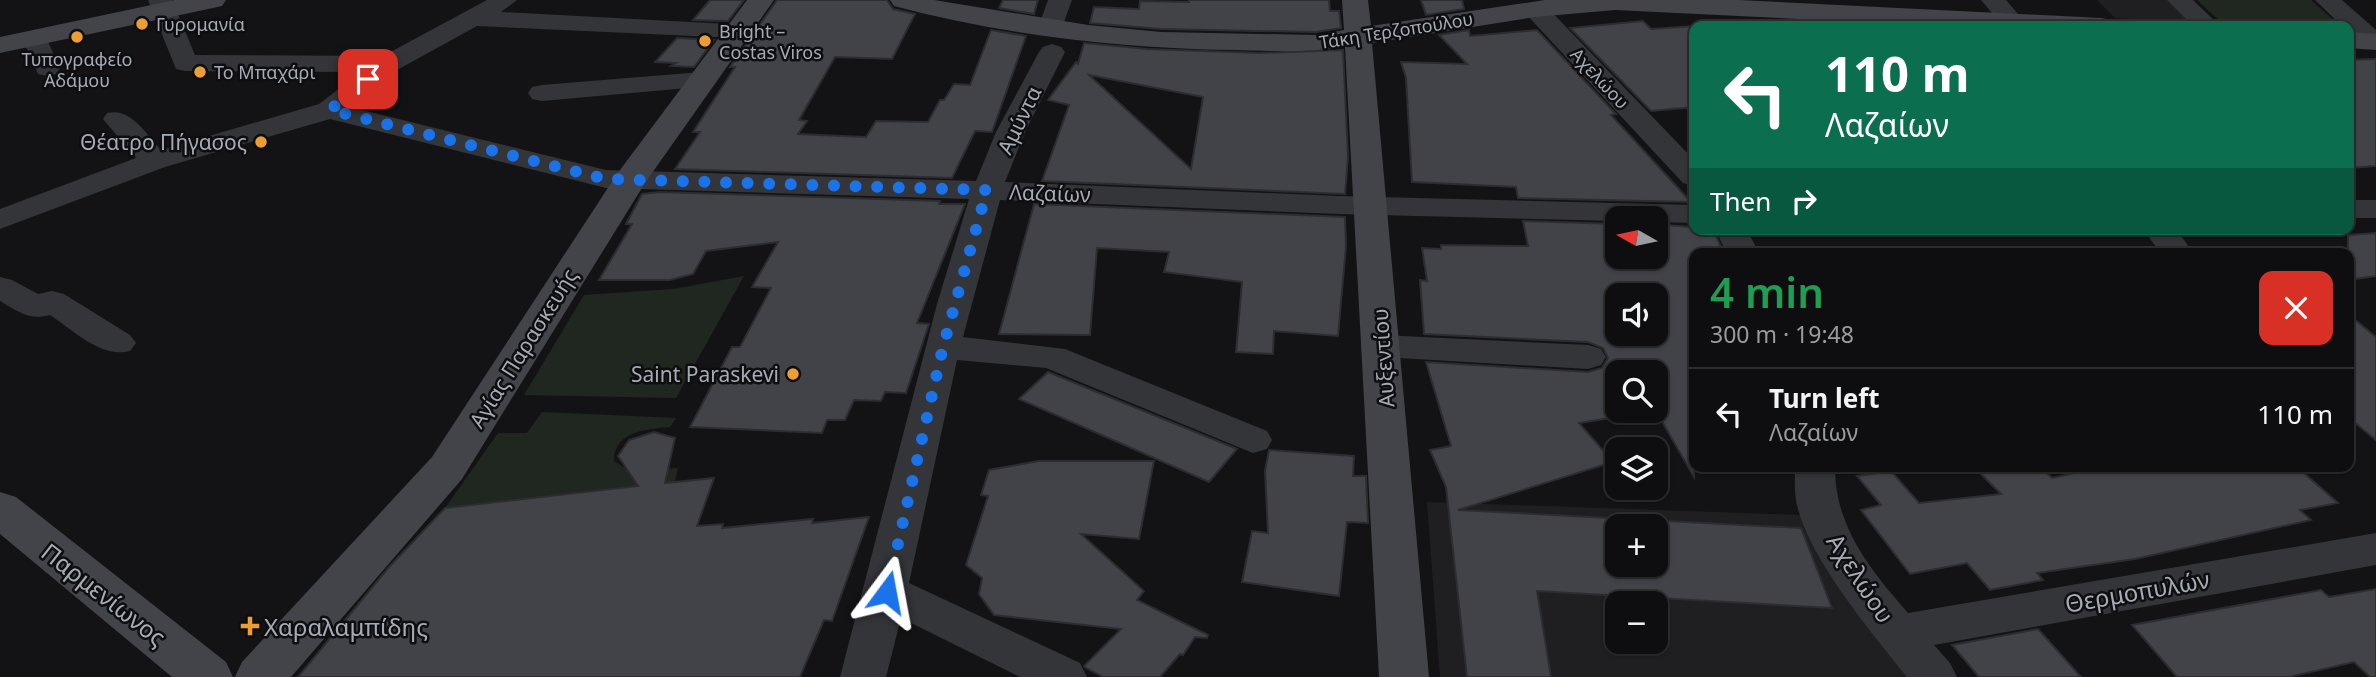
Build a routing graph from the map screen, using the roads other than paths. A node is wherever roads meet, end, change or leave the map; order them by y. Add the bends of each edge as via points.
1 (213, 0) edge
2 (505, 0) edge
3 (761, 0) edge
4 (903, 0) edge
5 (1060, 0) edge
6 (1355, 0) edge
7 (2179, 0) edge
8 (2327, 0) edge
9 (1635, 1) edge
10 (162, 6) edge
11 (1535, 9) junction
12 (1985, 15) edge
13 (472, 18) junction
14 (2009, 21) edge
15 (2202, 21) edge
16 (2347, 21) edge
17 (2354, 28) edge
18 (737, 30) junction
19 (35, 38) junction
20 (1360, 39) junction
21 (1052, 40) junction
22 (2367, 41) edge
23 (0, 45) edge
24 (388, 64) junction
25 (47, 68) dead end
26 (701, 79) junction
27 (542, 93) dead end
28 (330, 110) junction
29 (117, 119) dead end
30 (155, 160) junction
31 (1689, 172) edge
32 (629, 181) junction
33 (987, 190) junction
34 (1371, 205) junction
35 (5, 211) edge
36 (1689, 214) edge
37 (0, 288) edge
38 (118, 343) dead end
39 (1382, 346) junction
40 (943, 347) junction
41 (1588, 357) dead end
42 (1253, 440) dead end
43 (1815, 472) edge
44 (7, 525) edge
45 (2376, 549) edge
46 (887, 592) junction
47 (1898, 634) junction
48 (202, 676) edge
49 (260, 677) edge
50 (863, 677) edge
51 (1064, 677) edge
52 (1405, 677) edge
53 (1934, 677) edge

1 - 10 main road
2 - 13 street
3 - 18 main road, Αγίας Παρασκευής
4 - 21 main road, Τάκη Τερζοπούλου
5 - 21 street, Αμύντα
6 - 20 main road, Αυξεντίου
7 - 15 street
8 - 16 street
9 - 11 main road, Τάκη Τερζοπούλου
9 - 12 main road, Τάκη Τερζοπούλου
10 - 19 main road
10 - 24 street via 185,63
11 - 20 main road, Τάκη Τερζοπούλου
11 - 31 street, Αχελώου
12 - 14 main road, Τάκη Τερζοπούλου
13 - 18 street
13 - 24 street
17 - 22 street
18 - 26 main road, Αγίας Παρασκευής
19 - 23 main road
19 - 25 street
20 - 21 main road, Τάκη Τερζοπούλου via 1317,43
20 - 34 main road, Αυξεντίου
21 - 33 street, Αμύντα
24 - 28 street
26 - 27 street
26 - 32 main road, Αγίας Παρασκευής
28 - 30 street
28 - 32 street, Λαζαίων
29 - 30 street
30 - 35 street
32 - 33 street, Λαζαίων
32 - 49 main road, Αγίας Παρασκευής via 447,468
33 - 34 street, Λαζαίων
33 - 40 street, Αμύντα
34 - 36 street, Λαζαίων
34 - 39 main road, Αυξεντίου
37 - 38 street via 37,308 52,301
39 - 41 street
39 - 52 main road, Αυξεντίου
40 - 42 street via 1052,357
40 - 46 street, Αμύντα
43 - 47 street, Αχελώου via 1820,514 1867,596
44 - 48 main road, Παρμενίωνος
45 - 47 street, Θερμοπυλών
46 - 50 street, Αμύντα
46 - 51 street
47 - 53 street, Αχελώου

